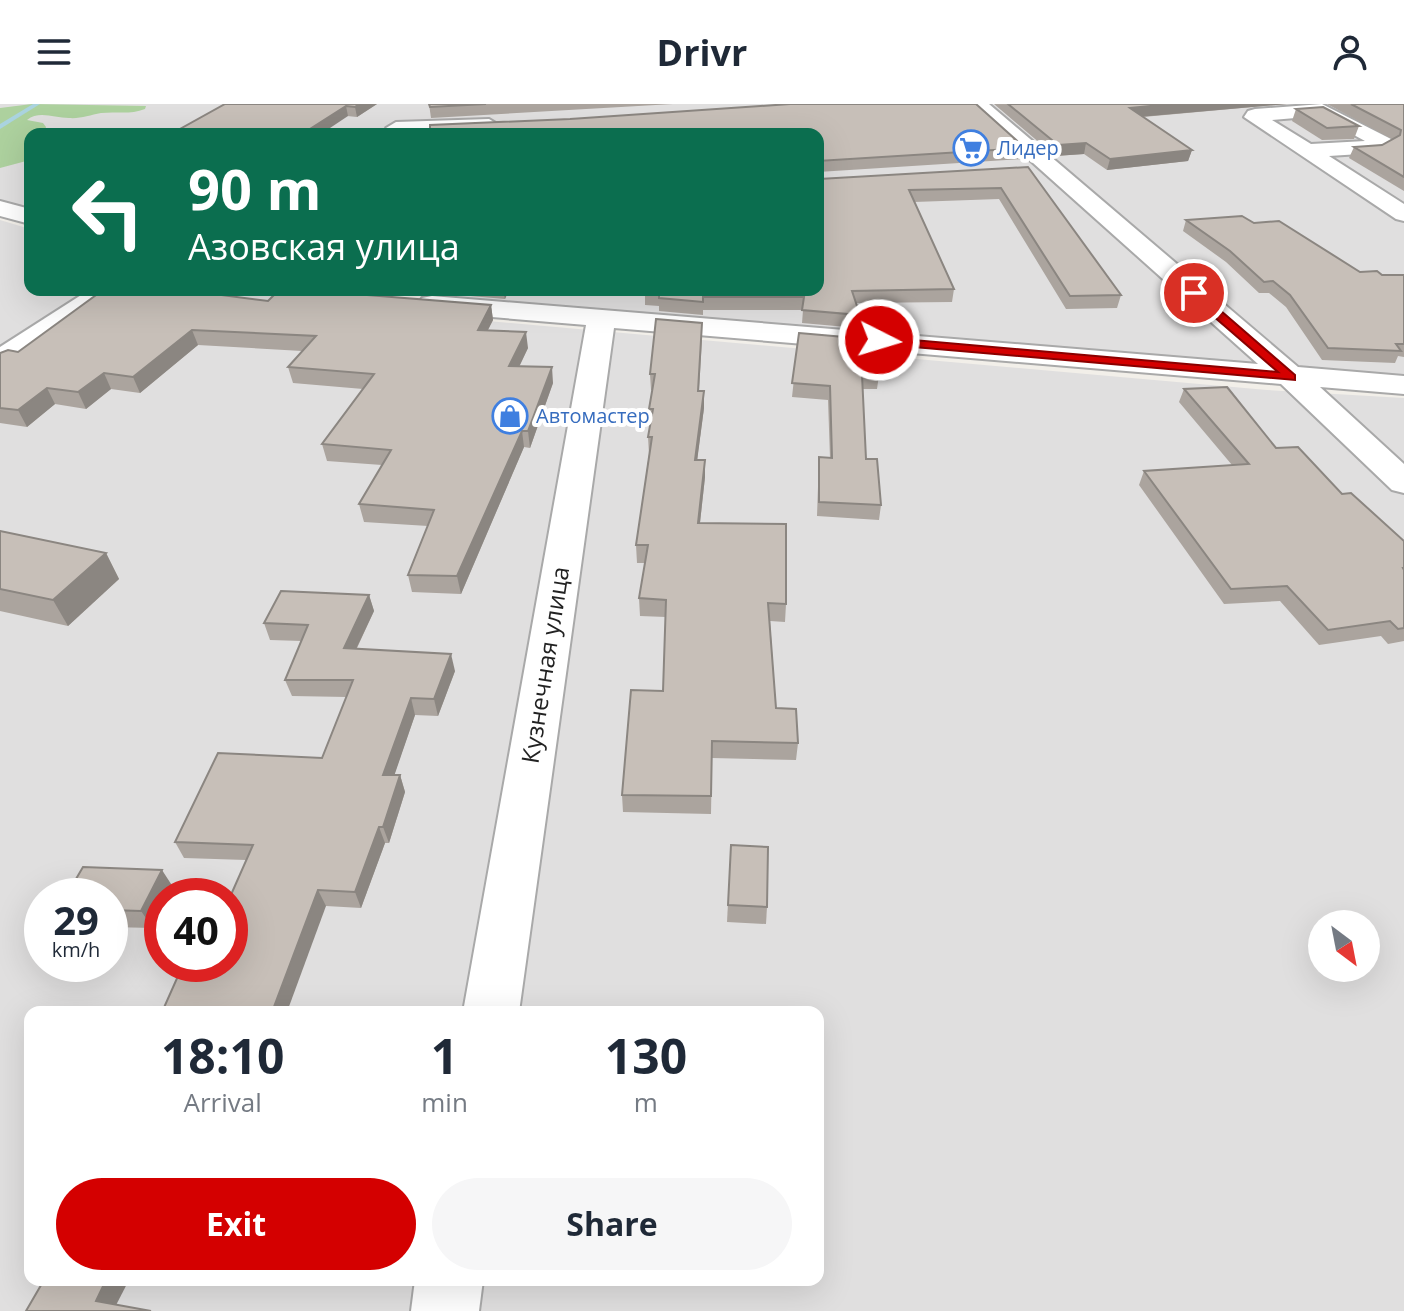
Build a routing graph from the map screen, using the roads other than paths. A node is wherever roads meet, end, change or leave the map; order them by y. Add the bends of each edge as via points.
1 (427, 104) edge
2 (977, 104) edge
3 (515, 124) edge
4 (396, 128) edge
5 (445, 128) edge
6 (1307, 151) junction
7 (1050, 167) junction
8 (1019, 169) edge
9 (0, 208) edge
10 (1404, 214) edge
11 (24, 215) edge
12 (98, 296) edge
13 (401, 302) edge
14 (601, 319) junction
15 (0, 360) edge
16 (1291, 377) junction
17 (1404, 385) edge
18 (1404, 483) edge
19 (492, 1006) edge
20 (448, 1286) edge
21 (445, 1311) edge

1 - 4 street
2 - 7 street
3 - 5 street
6 - 6 street via 1255,115 1322,110 1384,143
6 - 10 street
7 - 8 street
7 - 16 street
9 - 11 street
12 - 15 street
13 - 14 street
14 - 16 street
14 - 19 street, Кузнечная улица
16 - 17 street
16 - 18 street
20 - 21 street

